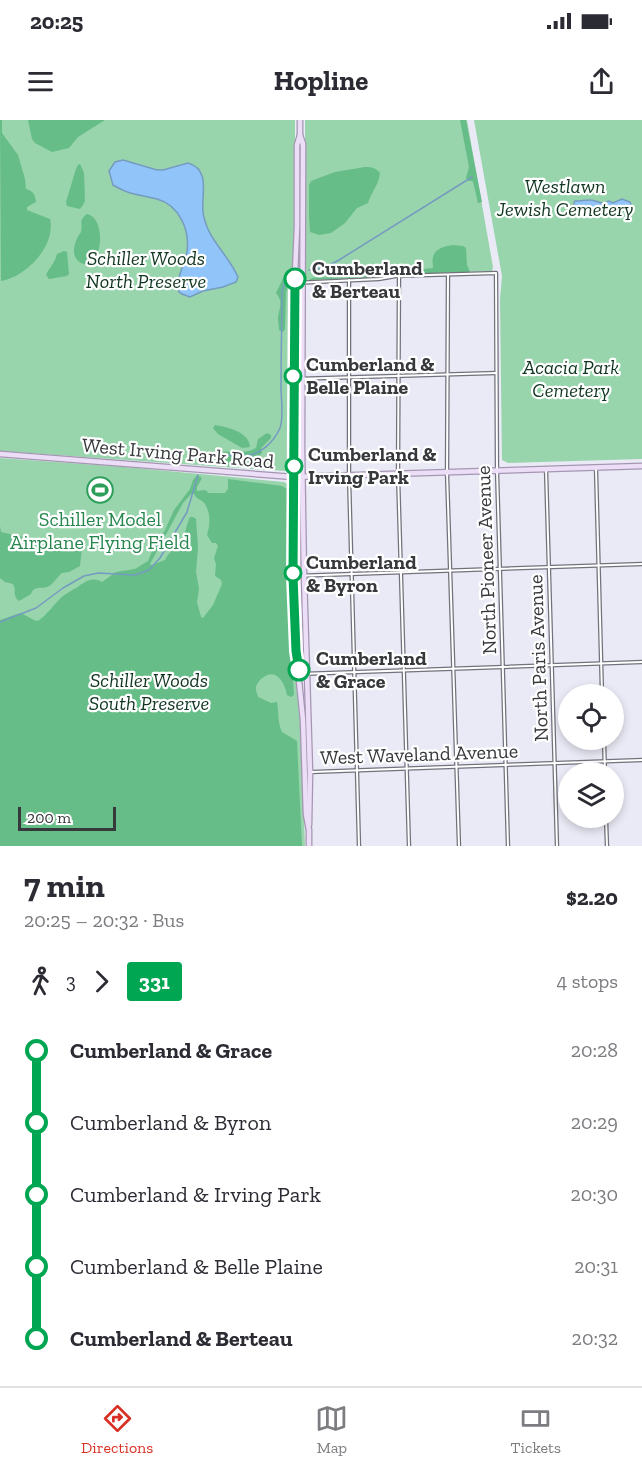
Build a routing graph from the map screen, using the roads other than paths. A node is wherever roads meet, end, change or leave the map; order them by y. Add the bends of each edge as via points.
1 (300, 120) edge
2 (300, 135) junction
3 (448, 274) junction
4 (399, 276) junction
5 (349, 280) junction
6 (294, 283) junction
7 (302, 283) junction
8 (496, 373) junction
9 (447, 375) junction
10 (398, 376) junction
11 (349, 378) junction
12 (293, 379) junction
13 (302, 379) junction
14 (0, 454) edge
15 (642, 466) edge
16 (596, 468) junction
17 (546, 470) junction
18 (497, 471) junction
19 (447, 473) junction
20 (398, 474) junction
21 (349, 476) junction
22 (293, 477) junction
23 (303, 477) junction
24 (642, 564) edge
25 (598, 566) junction
26 (549, 567) junction
27 (500, 569) junction
28 (450, 571) junction
29 (401, 573) junction
30 (352, 574) junction
31 (293, 576) junction
32 (304, 576) junction
33 (642, 662) edge
34 (601, 663) junction
35 (552, 665) junction
36 (502, 667) junction
37 (453, 669) junction
38 (404, 670) junction
39 (354, 672) junction
40 (299, 674) junction
41 (308, 674) junction
42 (602, 684) edge
43 (604, 750) edge
44 (642, 760) edge
45 (604, 761) junction
46 (555, 763) junction
47 (505, 765) junction
48 (456, 766) junction
49 (407, 768) junction
50 (357, 770) junction
51 (307, 772) junction
52 (606, 828) edge
53 (309, 846) edge
54 (359, 846) edge
55 (409, 846) edge
56 (459, 846) edge
57 (508, 846) edge
58 (557, 846) edge
59 (607, 846) edge

1 - 2 main road
2 - 6 main road
2 - 7 main road
3 - 4 street
3 - 8 street, North Pioneer Avenue via 496,273
3 - 9 street
4 - 5 street
4 - 10 street
5 - 7 street
5 - 11 street
6 - 7 street
6 - 12 main road
7 - 13 main road
8 - 9 street
8 - 18 street, North Pioneer Avenue
9 - 10 street
9 - 19 street
10 - 11 street
10 - 20 street
11 - 13 street
11 - 21 street
12 - 13 street
12 - 22 main road
13 - 23 main road
14 - 22 main road, West Irving Park Road
15 - 16 main road, West Irving Park Road
16 - 17 main road, West Irving Park Road
16 - 25 street
17 - 18 main road, West Irving Park Road
17 - 26 street, North Paris Avenue
18 - 19 main road, West Irving Park Road
18 - 27 street, North Pioneer Avenue
19 - 20 main road, West Irving Park Road
19 - 28 street
20 - 21 main road, West Irving Park Road
20 - 29 street
21 - 23 main road, West Irving Park Road
21 - 30 street
22 - 23 main road, West Irving Park Road
22 - 31 main road
23 - 32 main road
24 - 25 street
25 - 26 street
25 - 34 street
26 - 27 street
26 - 35 street, North Paris Avenue
27 - 28 street
27 - 36 street, North Pioneer Avenue
28 - 29 street
28 - 37 street
29 - 30 street
29 - 38 street
30 - 32 street
30 - 39 street
31 - 32 street
31 - 40 main road
32 - 41 main road
33 - 34 street
34 - 35 street
34 - 42 street
35 - 36 street
35 - 46 street, North Paris Avenue
36 - 37 street
36 - 47 street, North Pioneer Avenue
37 - 38 street
37 - 48 street
38 - 39 street
38 - 49 street
39 - 41 street
39 - 50 street
40 - 41 street
40 - 51 main road
41 - 51 main road
43 - 45 street
44 - 45 street, West Waveland Avenue
45 - 46 street, West Waveland Avenue
46 - 47 street, West Waveland Avenue
46 - 58 street, North Paris Avenue
47 - 48 street, West Waveland Avenue
47 - 57 street, North Pioneer Avenue
48 - 49 street, West Waveland Avenue
48 - 56 street
49 - 50 street, West Waveland Avenue
49 - 55 street
50 - 51 street, West Waveland Avenue
50 - 54 street
51 - 53 main road
52 - 59 street

